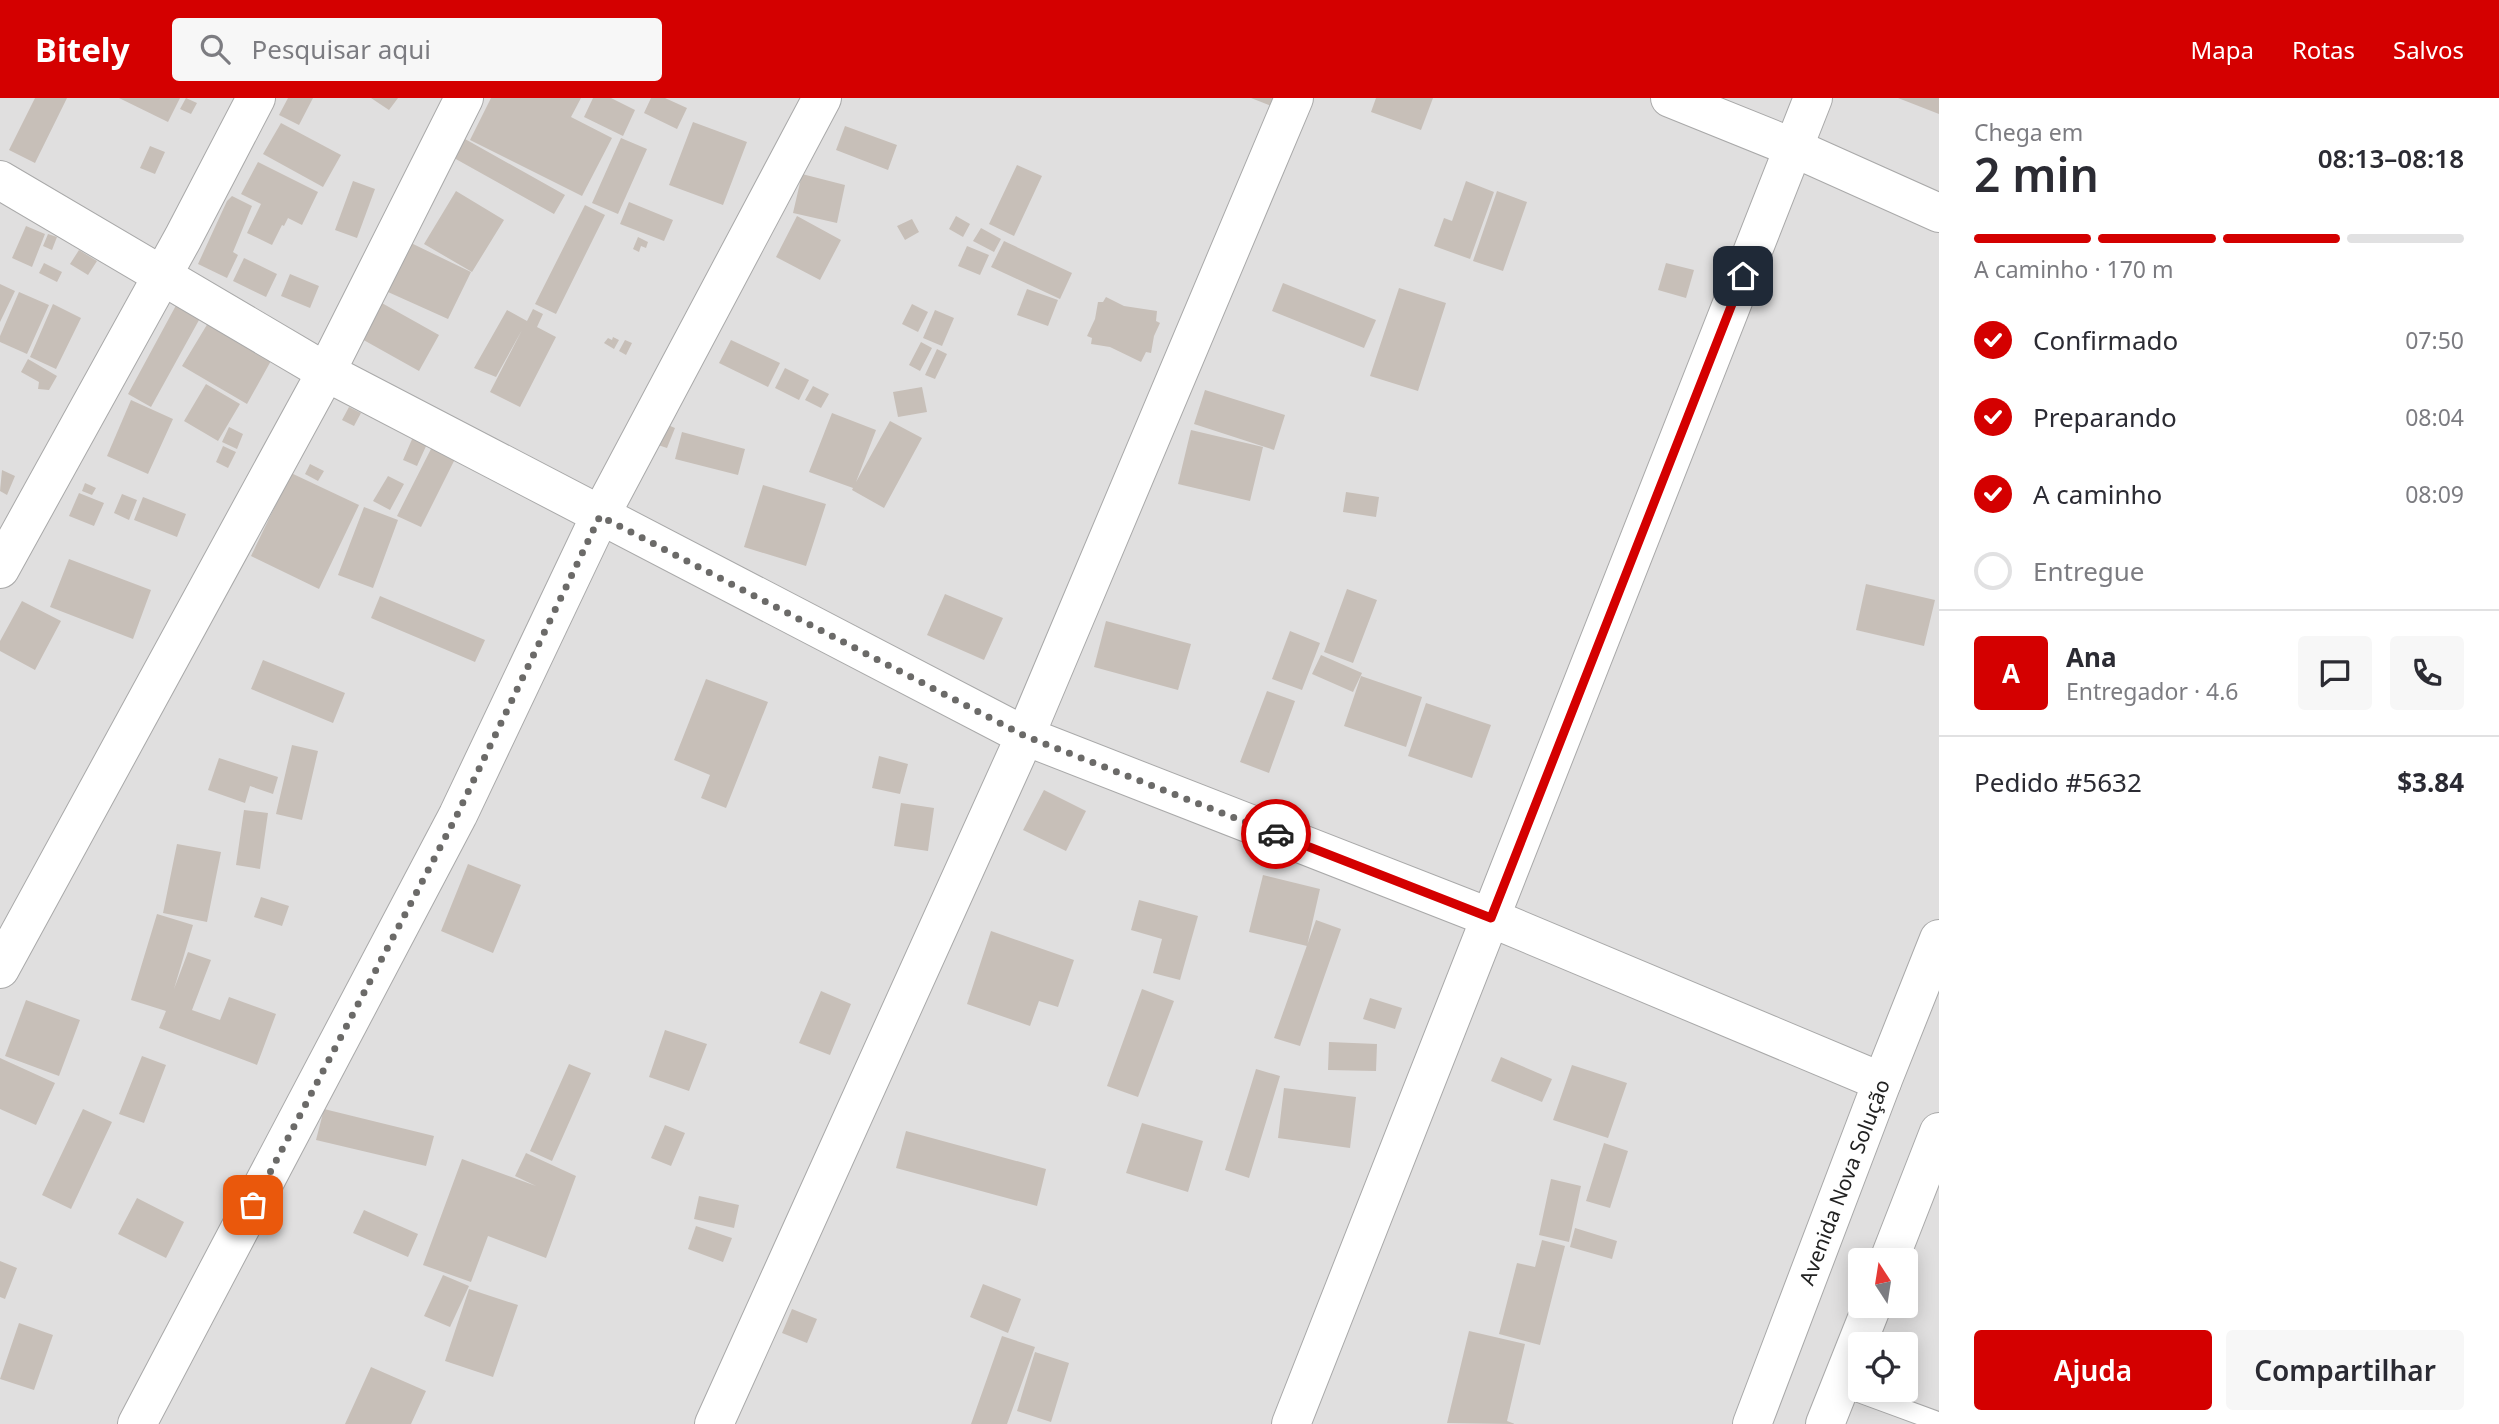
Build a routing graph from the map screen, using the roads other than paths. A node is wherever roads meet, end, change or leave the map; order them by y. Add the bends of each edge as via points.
1 (256, 98) edge
2 (464, 98) edge
3 (822, 98) edge
4 (1294, 98) edge
5 (1670, 98) edge
6 (1813, 98) edge
7 (1794, 148) junction
8 (0, 180) edge
9 (1939, 213) edge
10 (163, 274) junction
11 (326, 372) junction
12 (600, 516) junction
13 (0, 569) edge
14 (1025, 736) junction
15 (1491, 918) junction
16 (1939, 939) edge
17 (0, 969) edge
18 (1882, 1082) junction
19 (1939, 1132) edge
20 (1894, 1248) edge
21 (1867, 1318) edge
22 (1841, 1385) junction
23 (1939, 1422) edge
24 (137, 1424) edge
25 (714, 1424) edge
26 (1291, 1424) edge
27 (1752, 1424) edge
28 (1825, 1424) edge

1 - 10 street
2 - 11 street
3 - 12 street
4 - 14 street
5 - 7 street
6 - 7 street
7 - 9 street
7 - 15 street
8 - 10 street
10 - 11 street
10 - 13 street
11 - 12 street
11 - 17 street
12 - 14 street
12 - 24 street via 457,815
14 - 15 street
14 - 25 street
15 - 18 street
15 - 26 street
16 - 18 street, Avenida Nova Solução
18 - 27 street, Avenida Nova Solução
19 - 20 street
21 - 22 street
22 - 23 lane
22 - 28 street

